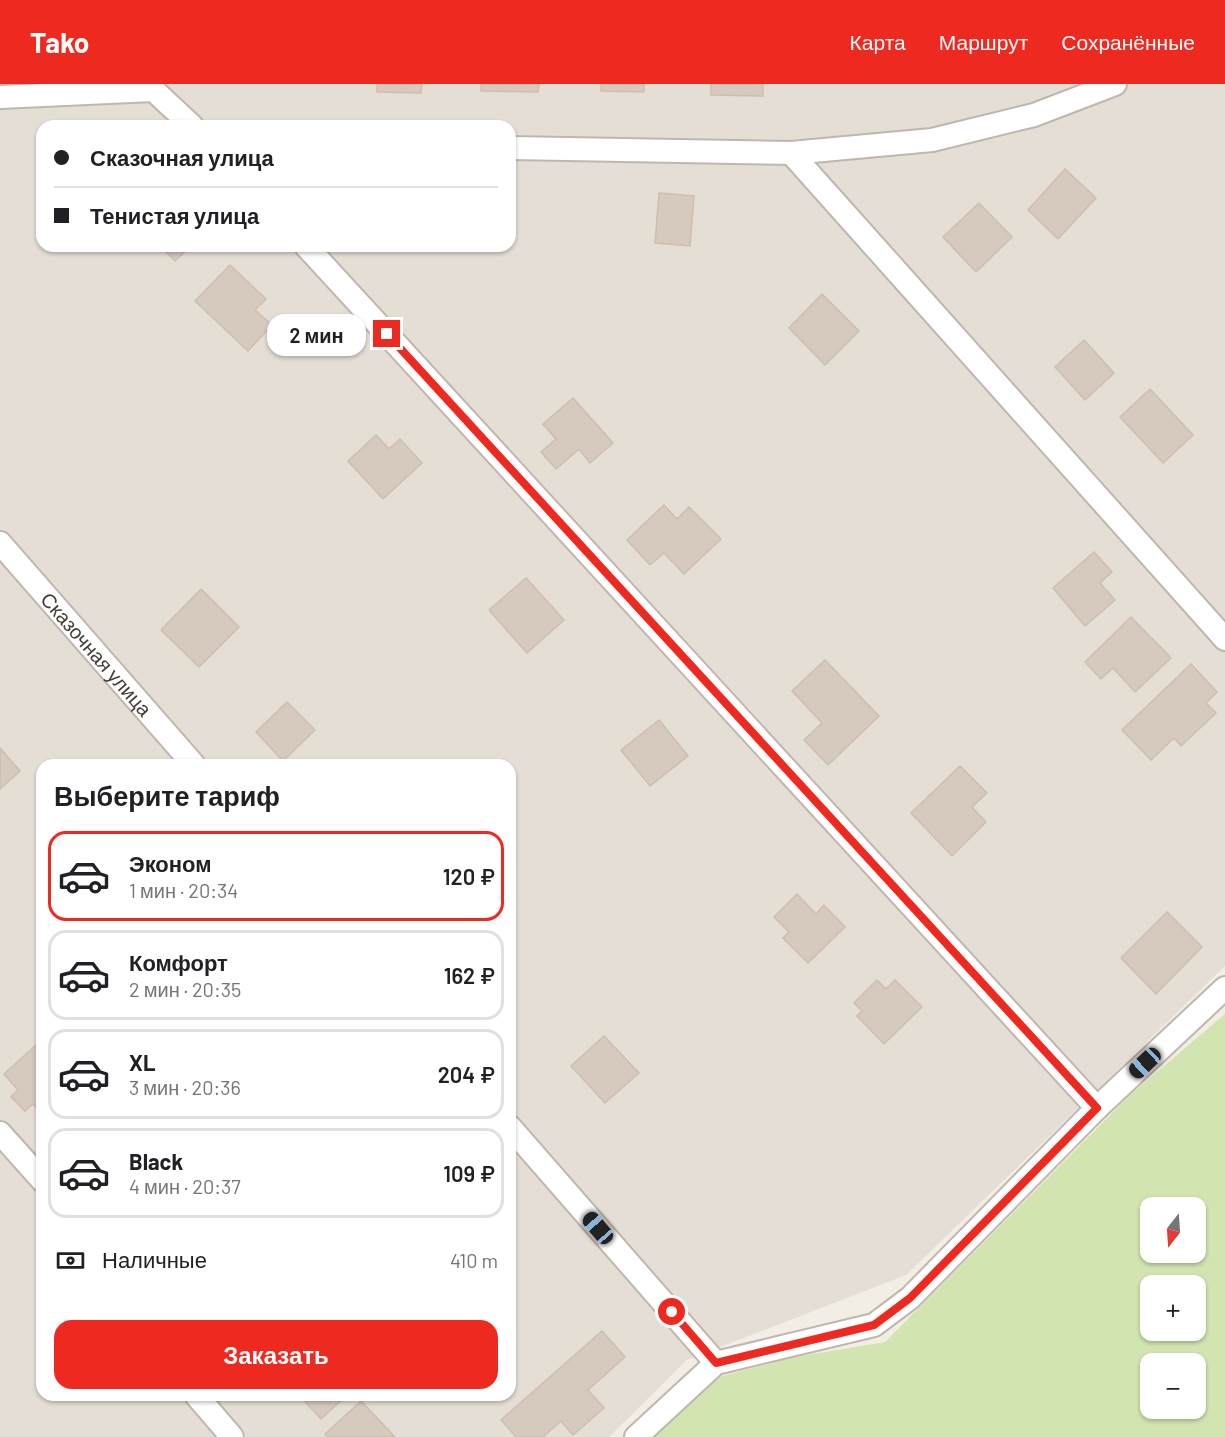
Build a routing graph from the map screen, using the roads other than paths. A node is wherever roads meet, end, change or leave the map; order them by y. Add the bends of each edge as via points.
1 (1115, 84) edge
2 (150, 87) edge
3 (0, 97) edge
4 (186, 120) edge
5 (516, 148) edge
6 (791, 153) junction
7 (312, 252) edge
8 (0, 543) edge
9 (1225, 639) edge
10 (189, 759) edge
11 (1225, 988) edge
12 (1097, 1108) junction
13 (0, 1134) edge
14 (516, 1134) edge
15 (36, 1173) edge
16 (716, 1363) junction
17 (201, 1401) edge
18 (232, 1437) edge
19 (636, 1437) edge

1 - 6 street via 1034,115 932,140
2 - 3 street
2 - 4 street
5 - 6 street
6 - 9 street
7 - 12 street
8 - 10 street, Сказочная улица
11 - 12 street
12 - 16 street via 910,1298 874,1325
13 - 15 street
14 - 16 street
16 - 19 street
17 - 18 street

